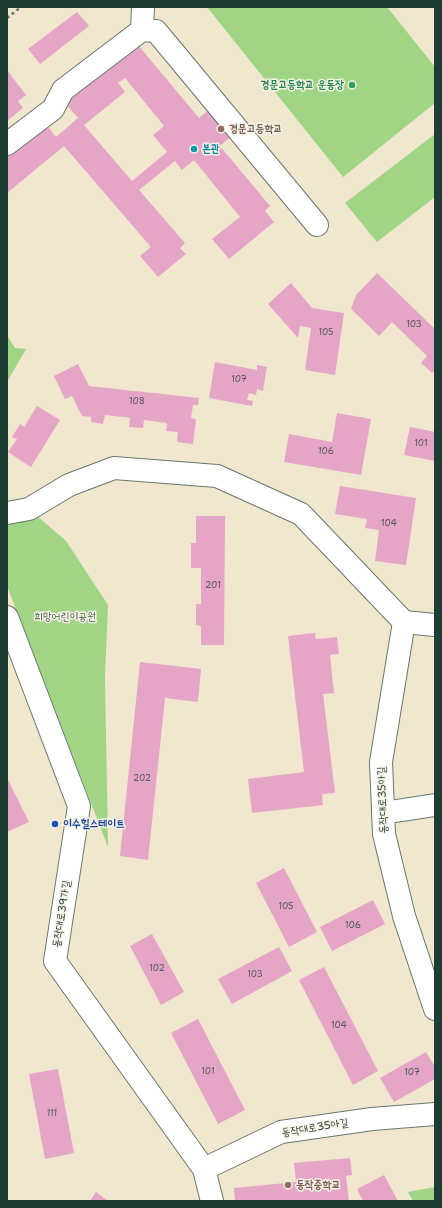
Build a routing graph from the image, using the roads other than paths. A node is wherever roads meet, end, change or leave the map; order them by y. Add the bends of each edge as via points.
1 (143, 7) edge
2 (142, 30) junction
3 (7, 144) edge
4 (317, 225) dead end
5 (7, 513) edge
6 (7, 617) edge
7 (404, 622) junction
8 (435, 625) edge
9 (435, 805) edge
10 (383, 813) junction
11 (434, 1000) edge
12 (435, 1114) edge
13 (204, 1169) junction
14 (212, 1201) edge

1 - 2 street
2 - 3 street via 63,90 53,109
2 - 4 street via 156,31
5 - 7 street via 29,510 69,485 114,468 217,476 301,514
6 - 13 street, 동작대로39가길 via 79,806 55,961
7 - 8 street
7 - 10 street, 동작대로35아길 via 381,762
9 - 10 street
10 - 11 street, 동작대로35아길 via 384,834 404,916
12 - 13 street, 동작대로35아길 via 372,1119 281,1132
13 - 14 street, 동작대로39가길

